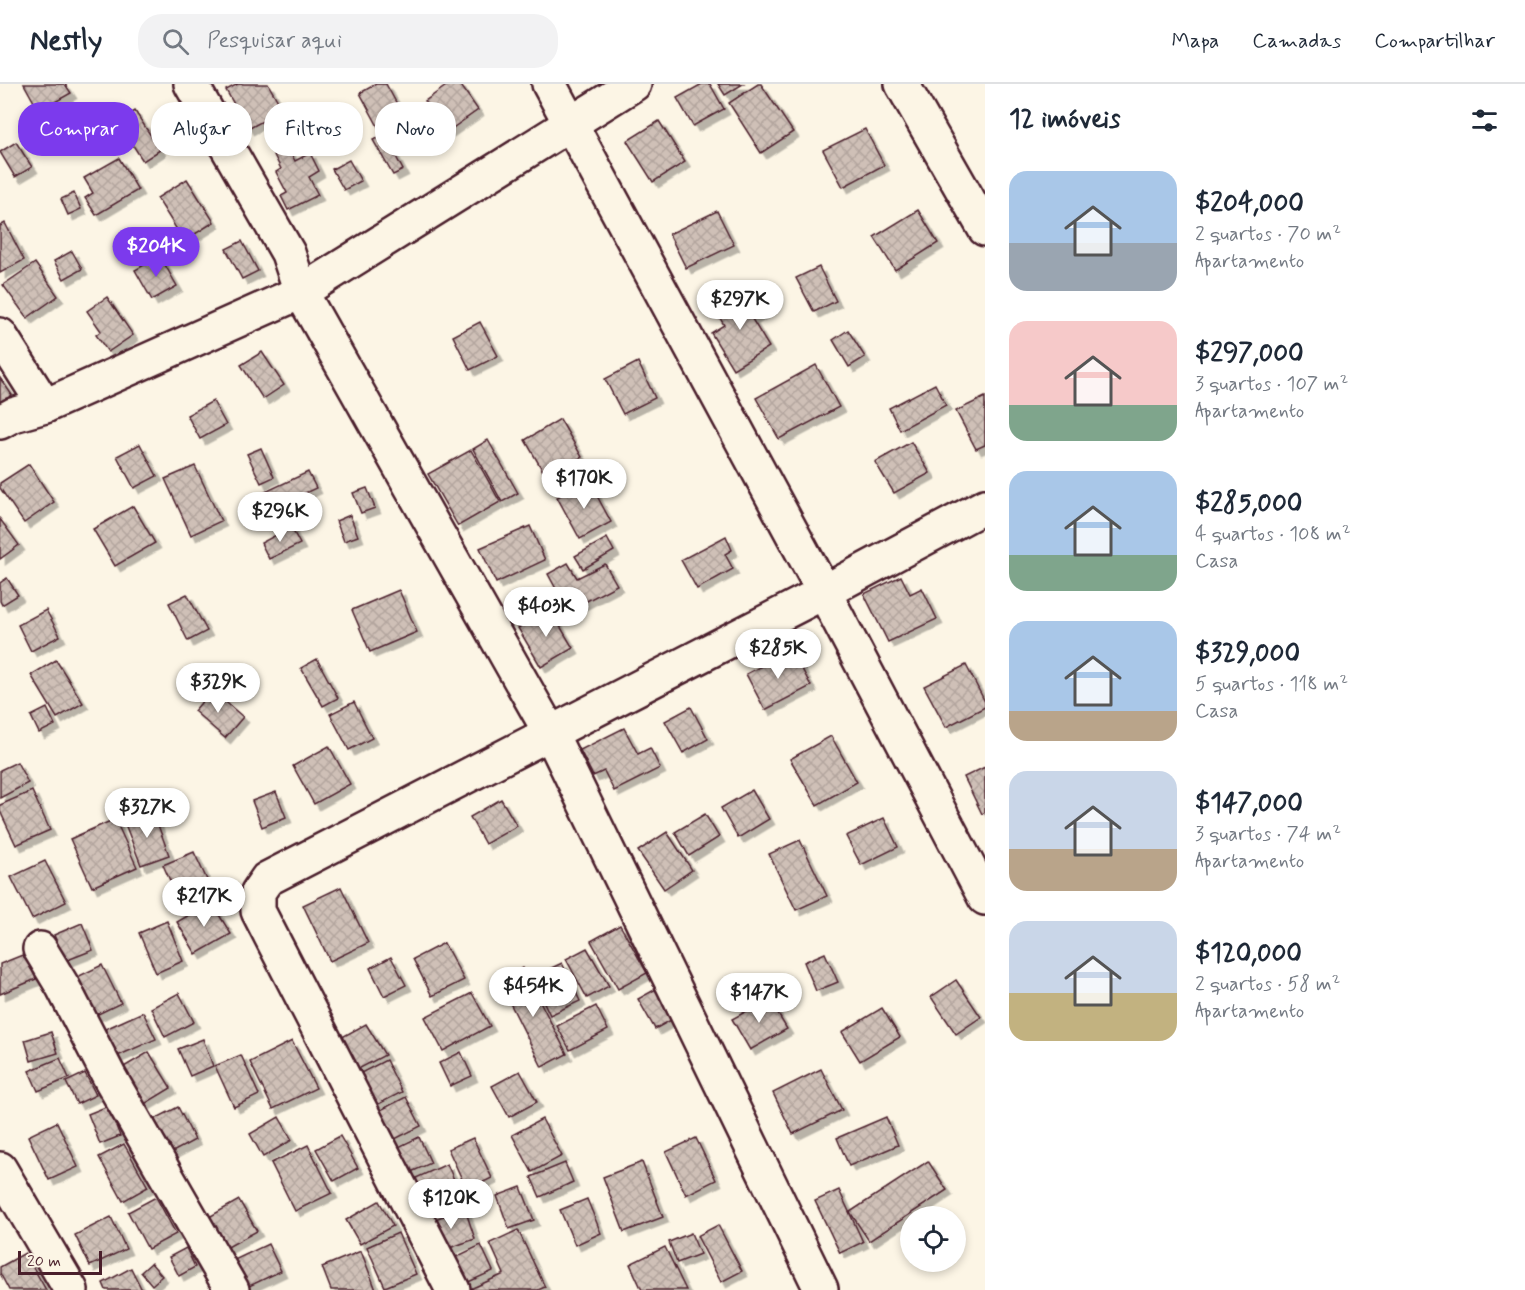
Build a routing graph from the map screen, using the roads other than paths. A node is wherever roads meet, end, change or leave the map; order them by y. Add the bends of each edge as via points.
1 (191, 84) edge
2 (549, 84) edge
3 (634, 84) edge
4 (902, 84) edge
5 (572, 124) junction
6 (985, 229) edge
7 (301, 291) junction
8 (0, 335) edge
9 (45, 406) junction
10 (0, 422) edge
11 (985, 506) edge
12 (824, 592) junction
13 (551, 734) junction
14 (985, 898) edge
15 (40, 949) dead end
16 (0, 1169) edge
17 (71, 1290) edge
18 (232, 1290) edge
19 (453, 1290) edge
20 (829, 1290) edge

1 - 7 street via 288,253
2 - 5 street
3 - 5 street
4 - 6 street
5 - 7 street
5 - 12 street
7 - 9 street
7 - 13 street
8 - 9 street
9 - 10 street
11 - 12 street
12 - 13 street
12 - 14 street
13 - 19 street via 267,879 258,892 258,911
13 - 20 street
15 - 18 street
16 - 17 street

